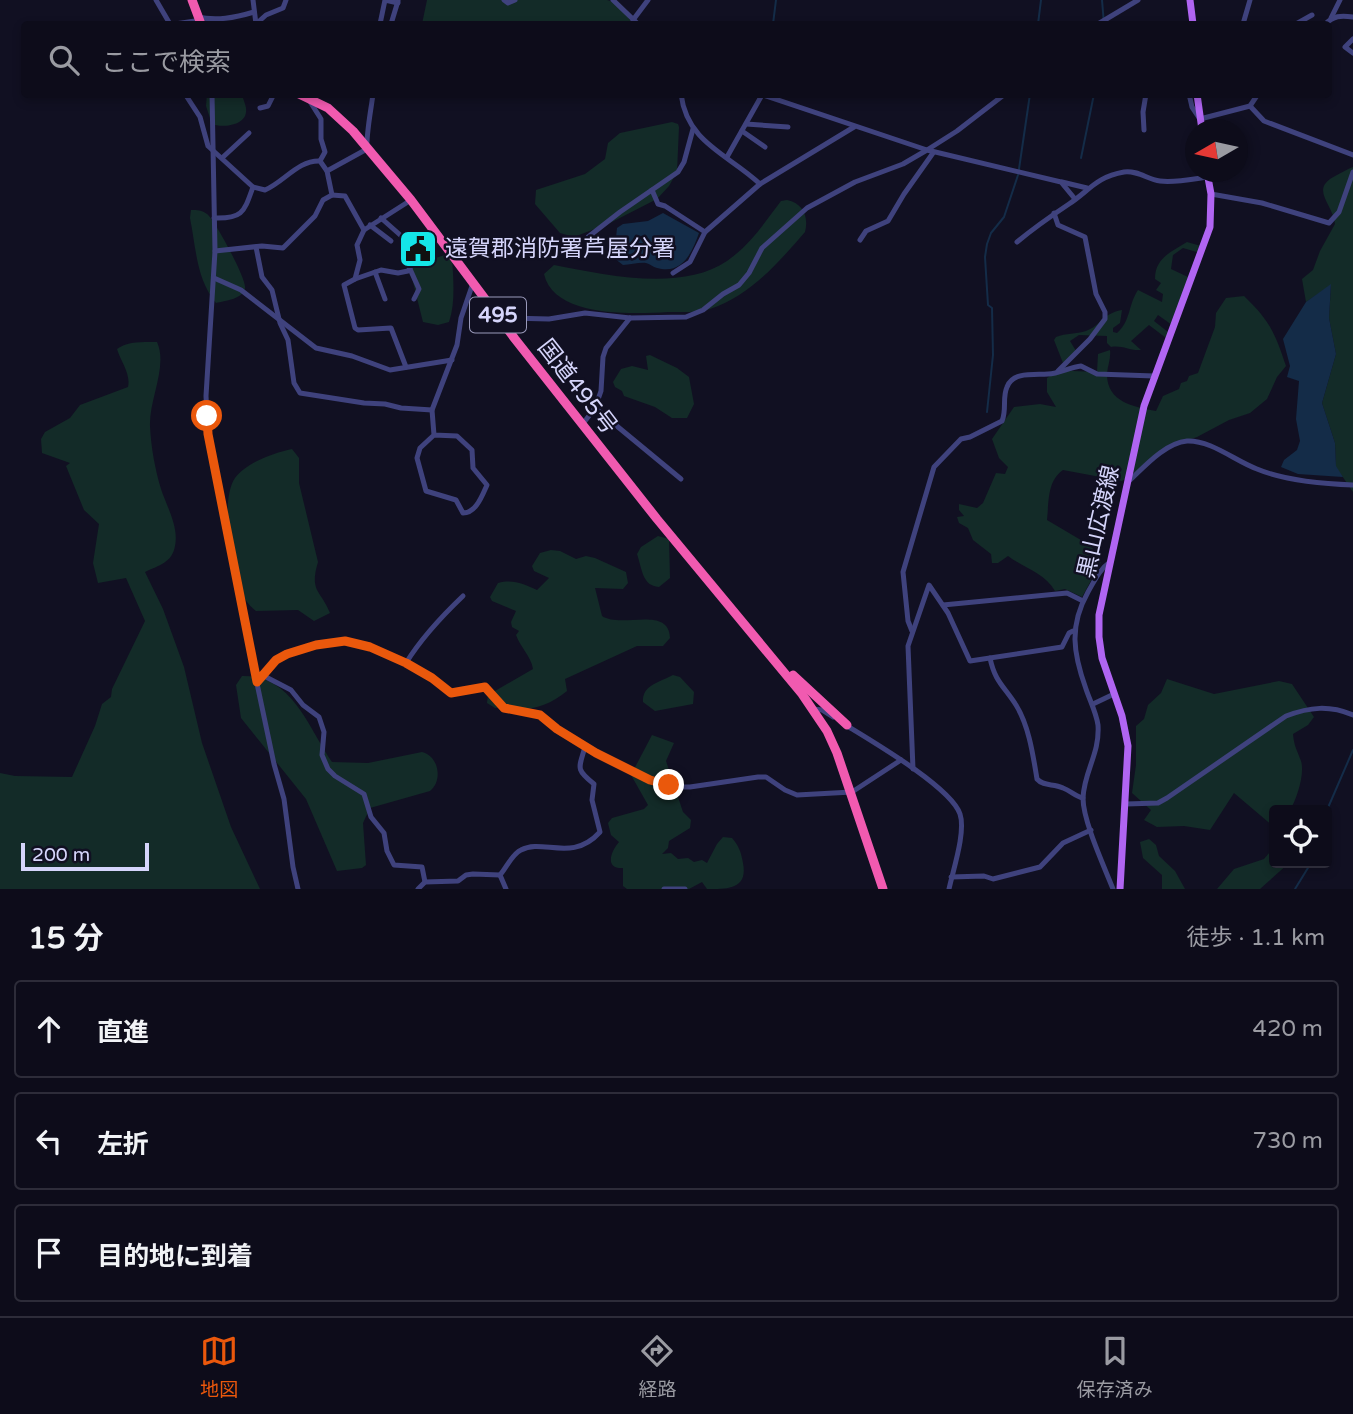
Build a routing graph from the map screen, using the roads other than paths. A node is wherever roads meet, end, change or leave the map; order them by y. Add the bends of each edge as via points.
1 (156, 0) edge
2 (189, 0) edge
3 (253, 0) edge
4 (286, 0) edge
5 (504, 0) edge
6 (515, 0) edge
7 (614, 0) edge
8 (648, 0) edge
9 (1138, 0) edge
10 (1190, 0) edge
11 (1250, 0) edge
12 (1340, 0) edge
13 (398, 1) edge
14 (254, 12) junction
15 (1312, 15) dead end
16 (1353, 17) edge
17 (1331, 18) junction
18 (171, 21) edge
19 (197, 21) edge
20 (202, 21) edge
21 (256, 21) edge
22 (259, 21) edge
23 (381, 21) edge
24 (392, 21) edge
25 (634, 21) edge
26 (636, 21) edge
27 (1103, 21) edge
28 (1193, 21) edge
29 (1244, 21) edge
30 (1301, 21) edge
31 (1328, 21) edge
32 (1353, 40) edge
33 (1353, 53) edge
34 (188, 98) edge
35 (212, 98) edge
36 (272, 98) edge
37 (312, 98) edge
38 (315, 98) edge
39 (373, 98) edge
40 (682, 98) edge
41 (759, 98) edge
42 (770, 98) edge
43 (1000, 98) edge
44 (1145, 98) edge
45 (1190, 98) edge
46 (1197, 98) edge
47 (1255, 98) edge
48 (1250, 106) junction
49 (260, 108) dead end
50 (1200, 119) junction
51 (746, 124) junction
52 (788, 127) dead end
53 (854, 127) junction
54 (694, 130) junction
55 (1144, 130) dead end
56 (742, 131) junction
57 (249, 133) dead end
58 (366, 143) junction
59 (765, 147) dead end
60 (930, 152) junction
61 (1353, 155) edge
62 (727, 157) junction
63 (222, 158) junction
64 (320, 161) junction
65 (327, 171) junction
66 (1353, 172) edge
67 (1185, 177) edge
68 (1061, 182) junction
69 (1209, 182) edge
70 (760, 184) junction
71 (253, 187) junction
72 (1087, 188) junction
73 (652, 190) junction
74 (1211, 194) junction
75 (332, 195) junction
76 (1075, 199) junction
77 (411, 201) junction
78 (1054, 213) junction
79 (381, 218) junction
80 (214, 219) junction
81 (370, 225) junction
82 (364, 230) junction
83 (705, 232) junction
84 (438, 236) junction
85 (588, 237) dead end
86 (860, 240) dead end
87 (391, 241) dead end
88 (1017, 242) dead end
89 (424, 246) junction
90 (256, 247) junction
91 (215, 251) junction
92 (411, 269) junction
93 (375, 272) junction
94 (673, 273) dead end
95 (214, 278) junction
96 (355, 279) junction
97 (473, 283) junction
98 (385, 299) dead end
99 (414, 299) dead end
100 (505, 318) junction
101 (630, 318) junction
102 (279, 319) junction
103 (452, 360) junction
104 (406, 367) junction
105 (1058, 371) junction
106 (1154, 376) junction
107 (595, 408) junction
108 (432, 410) junction
109 (585, 421) junction
110 (434, 435) junction
111 (681, 479) dead end
112 (1129, 481) junction
113 (1353, 485) edge
114 (684, 551) junction
115 (1110, 562) junction
116 (463, 596) dead end
117 (1083, 601) junction
118 (943, 605) junction
119 (912, 631) junction
120 (1073, 631) junction
121 (770, 656) junction
122 (990, 658) junction
123 (406, 663) junction
124 (264, 676) junction
125 (257, 682) junction
126 (1114, 694) junction
127 (1093, 704) junction
128 (813, 709) junction
129 (1353, 715) edge
130 (834, 717) junction
131 (847, 725) junction
132 (827, 731) junction
133 (585, 747) junction
134 (901, 760) junction
135 (913, 769) junction
136 (852, 792) junction
137 (1083, 798) junction
138 (1126, 804) junction
139 (1091, 830) junction
140 (500, 875) junction
141 (951, 877) junction
142 (425, 882) junction
143 (298, 889) edge
144 (418, 889) edge
145 (506, 889) edge
146 (664, 889) edge
147 (685, 889) edge
148 (883, 889) edge
149 (949, 889) edge
150 (1113, 889) edge
151 (1120, 889) edge

1 - 18 street
2 - 19 highway
3 - 14 street
4 - 22 street via 283,8
5 - 6 street
7 - 25 street
8 - 26 street
9 - 27 street
10 - 28 main road
11 - 29 street
12 - 17 street
13 - 23 street via 385,0
13 - 24 street
14 - 20 street
14 - 21 street
15 - 30 street
16 - 17 street
17 - 31 street
32 - 33 street via 1345,47
34 - 63 street via 200,117 208,146
35 - 80 street
36 - 49 street via 268,106
37 - 64 street via 311,105 321,118 325,152
38 - 58 highway, 国道495号 / 495
39 - 58 street
40 - 54 street
41 - 51 street
42 - 53 street
43 - 60 street
44 - 55 street
45 - 50 street
46 - 50 main road
47 - 48 street
48 - 50 street
48 - 61 street via 1264,121
51 - 52 street
51 - 56 street
53 - 60 street
53 - 70 street
54 - 62 street
54 - 73 street via 678,172
56 - 59 street
56 - 62 street
57 - 63 street
58 - 65 street
58 - 77 highway, 国道495号 / 495
58 - 100 highway, 国道495号 / 495
60 - 68 street
60 - 86 street via 888,221 866,231
60 - 101 street via 855,182 807,208 762,248 739,285 703,310 686,317
62 - 70 street
63 - 71 street
64 - 65 street
64 - 71 street via 291,171 265,190
65 - 75 street
66 - 74 street via 1339,212 1329,223
67 - 72 street via 1158,181 1125,172
68 - 72 street
68 - 76 street
69 - 74 main road, 黒山広渡線
70 - 83 street
71 - 80 street via 243,211 233,219
72 - 76 street
73 - 83 street via 658,204
73 - 85 street
74 - 106 main road, 黒山広渡線 via 1206,241
75 - 82 street via 345,196
75 - 90 street via 286,247
76 - 78 street
77 - 79 street
77 - 84 highway, 国道495号 / 495
78 - 88 street
78 - 105 street via 1058,225 1085,237 1097,299 1105,312 1102,325
79 - 81 street
79 - 89 street via 407,242 412,236
80 - 91 street
81 - 82 street
81 - 87 street
82 - 96 street via 357,245 360,260
83 - 94 street via 690,262
84 - 89 street
84 - 97 highway, 国道495号 / 495
89 - 92 street
90 - 91 street
90 - 102 street
91 - 95 street
92 - 93 street
92 - 99 street via 419,289
93 - 96 street
93 - 98 street
95 - 102 street via 241,290
95 - 125 street via 208,434
96 - 104 street via 344,285 355,328 391,328
97 - 103 street
97 - 114 highway, 国道495号 / 495
100 - 101 street via 549,319 585,313
100 - 109 highway, 国道495号 / 495
101 - 107 street via 606,348
102 - 104 street via 316,348 390,370
102 - 108 street via 300,393
103 - 104 street
103 - 108 street
105 - 106 street via 1081,366 1103,374
105 - 119 street via 1020,376 1010,382 1002,421 961,439 934,467 903,572
106 - 112 main road, 黒山広渡線
107 - 109 street
107 - 111 street
108 - 110 street
109 - 114 highway, 国道495号 / 495
110 - 110 street via 417,458 426,491 456,500 463,513 469,513 487,485 473,468 472,450 457,436
112 - 113 street via 1156,457 1186,441 1214,448 1268,473
112 - 115 main road, 黒山広渡線
114 - 121 highway, 国道495号 / 495
115 - 117 street via 1101,568
115 - 126 main road, 黒山広渡線 via 1099,637
116 - 123 street via 433,625
117 - 118 street via 1067,593
117 - 120 street
118 - 119 street via 929,585
118 - 122 street via 970,661
119 - 135 street via 908,646
120 - 122 street via 1062,648
120 - 127 street
121 - 128 highway, 国道495号 / 495
121 - 131 highway
122 - 137 street via 995,678 1024,720 1037,779
123 - 124 street via 370,647 336,642 287,654
123 - 133 street via 451,693 485,687 504,708 540,715
124 - 125 street
124 - 142 street via 291,690 319,717 324,732 322,755 328,769 364,794 394,865 422,867
125 - 143 street via 284,799
126 - 127 street
126 - 138 main road, 黒山広渡線 via 1127,736
127 - 137 street via 1097,745
128 - 130 street
128 - 132 highway, 国道495号 / 495
129 - 138 street via 1323,707 1286,716 1158,803
130 - 131 street
130 - 132 highway via 826,717
131 - 134 street
132 - 136 highway, 国道495号 / 495
133 - 136 street via 650,780 677,787 758,776 797,795
133 - 140 street via 579,768 594,784 592,800 600,832 572,848 522,849
134 - 135 street
134 - 136 street
135 - 141 street via 951,799 960,813
136 - 148 highway, 国道495号 / 495
137 - 139 street
138 - 151 main road, 黒山広渡線
139 - 141 street via 1063,843 1040,867 993,879
139 - 150 street
140 - 142 street via 473,874 458,881
140 - 145 street
141 - 149 street
142 - 144 street
146 - 147 street

